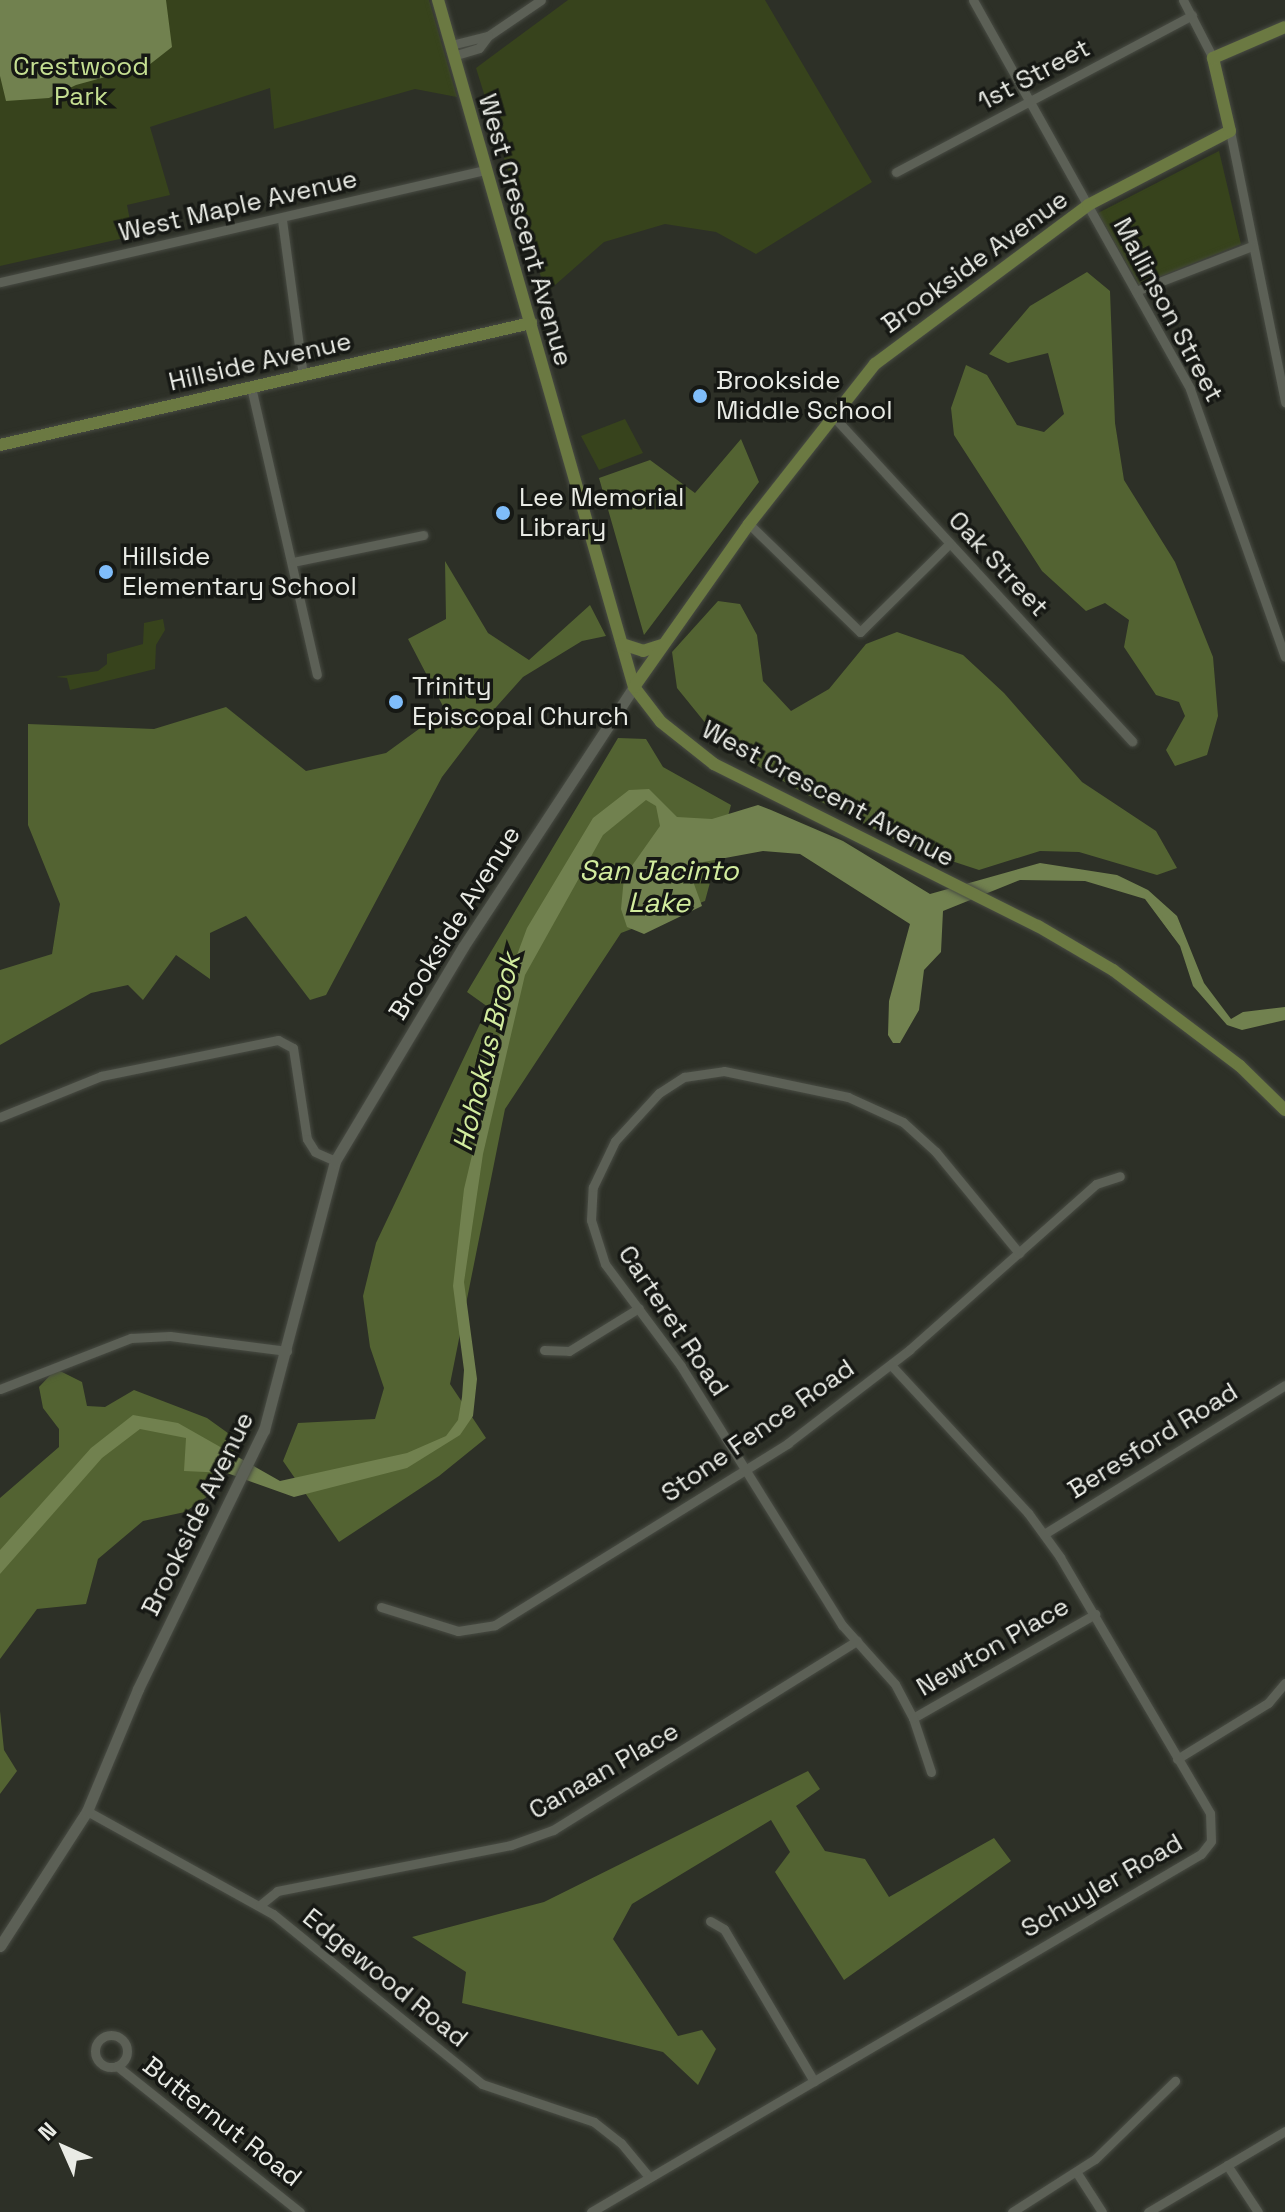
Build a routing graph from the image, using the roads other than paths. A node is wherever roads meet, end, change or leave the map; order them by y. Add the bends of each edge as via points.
1 (438, 0) edge
2 (541, 0) edge
3 (973, 0) edge
4 (1183, 0) edge
5 (1192, 15) junction
6 (1285, 27) edge
7 (452, 51) junction
8 (1213, 58) junction
9 (1031, 102) junction
10 (1230, 131) junction
11 (485, 170) junction
12 (896, 172) dead end
13 (1088, 205) junction
14 (282, 220) junction
15 (1252, 246) junction
16 (0, 282) edge
17 (1136, 291) junction
18 (531, 323) junction
19 (303, 375) junction
20 (251, 387) junction
21 (1285, 402) edge
22 (833, 416) junction
23 (0, 445) edge
24 (749, 524) junction
25 (423, 535) dead end
26 (949, 544) junction
27 (293, 562) junction
28 (622, 644) junction
29 (661, 645) junction
30 (1285, 657) edge
31 (317, 675) dead end
32 (634, 687) junction
33 (1132, 741) dead end
34 (1285, 1110) edge
35 (0, 1117) edge
36 (335, 1161) junction
37 (1120, 1176) dead end
38 (1019, 1253) junction
39 (639, 1308) junction
40 (544, 1350) dead end
41 (287, 1351) junction
42 (891, 1365) junction
43 (1285, 1385) edge
44 (0, 1389) edge
45 (746, 1472) junction
46 (1044, 1534) junction
47 (381, 1607) dead end
48 (1095, 1614) junction
49 (857, 1641) junction
50 (1285, 1683) edge
51 (913, 1718) junction
52 (1177, 1759) junction
53 (931, 1772) dead end
54 (87, 1811) junction
55 (260, 1905) junction
56 (710, 1921) dead end
57 (0, 1946) edge
58 (117, 2066) dead end
59 (814, 2081) junction
60 (1175, 2081) dead end
61 (1285, 2131) edge
62 (1227, 2165) junction
63 (1077, 2173) junction
64 (649, 2177) junction
65 (300, 2212) edge
66 (591, 2212) edge
67 (1012, 2212) edge
68 (1102, 2212) edge
69 (1148, 2212) edge
70 (1258, 2212) edge

1 - 7 main road, West Crescent Avenue
2 - 7 street via 479,48
3 - 9 street, Mallinson Street
4 - 5 street
5 - 8 street
5 - 9 street, 1st Street
6 - 8 main road
7 - 11 main road, West Crescent Avenue
8 - 10 main road
9 - 12 street, 1st Street
9 - 13 street, Mallinson Street
10 - 13 main road, Brookside Avenue
10 - 15 street
11 - 14 street, West Maple Avenue
11 - 18 main road, West Crescent Avenue
13 - 17 street, Mallinson Street
13 - 22 main road, Brookside Avenue via 881,358
14 - 16 street, West Maple Avenue
14 - 19 street
15 - 17 street
15 - 21 street
17 - 30 street, Mallinson Street via 1190,389
18 - 19 main road, Hillside Avenue
18 - 28 main road, West Crescent Avenue
19 - 20 main road, Hillside Avenue
20 - 23 main road, Hillside Avenue
20 - 27 street
22 - 24 main road, Brookside Avenue
22 - 26 street, Oak Street
24 - 26 street via 860,632
24 - 29 main road, Brookside Avenue
25 - 27 street
26 - 33 street, Oak Street
27 - 31 street
28 - 29 main road via 643,651
28 - 32 main road, West Crescent Avenue
29 - 32 main road, Brookside Avenue
32 - 34 main road, West Crescent Avenue via 661,722 714,764 1113,970 1240,1066
32 - 36 street, Brookside Avenue via 463,947
35 - 36 street via 101,1076 278,1040 293,1048 307,1139 315,1152
36 - 41 street, Brookside Avenue
37 - 38 street, Stone Fence Road via 1096,1184
38 - 39 street, Carteret Road via 936,1152 886,1112 848,1097 724,1071 697,1072 659,1093 615,1141 593,1187 591,1220 600,1255
38 - 42 street, Stone Fence Road
39 - 40 street via 569,1351
39 - 45 street, Carteret Road
41 - 44 street via 170,1336 131,1338
41 - 54 street, Brookside Avenue via 272,1410 250,1462 138,1689
42 - 45 street, Stone Fence Road
42 - 46 street, Schuyler Road
43 - 46 street, Beresford Road
45 - 47 street, Stone Fence Road via 485,1629 458,1631
45 - 49 street, Carteret Road
46 - 48 street, Schuyler Road
48 - 51 street, Newton Place
48 - 52 street, Schuyler Road
49 - 51 street, Carteret Road via 880,1664
49 - 55 street, Canaan Place via 553,1830 511,1845 277,1891
50 - 52 street via 1268,1703
51 - 53 street, Carteret Road
52 - 59 street, Schuyler Road via 1213,1822 1211,1841 1201,1854
54 - 55 street, Edgewood Road
54 - 57 street, Brookside Avenue
55 - 64 street, Edgewood Road via 482,2084 594,2122 621,2143
56 - 59 street via 724,1929
58 - 65 street, Butternut Road
59 - 64 street, Schuyler Road
60 - 63 street
61 - 62 street
62 - 69 street
62 - 70 street
63 - 67 street
63 - 68 street
64 - 66 street, Schuyler Road

